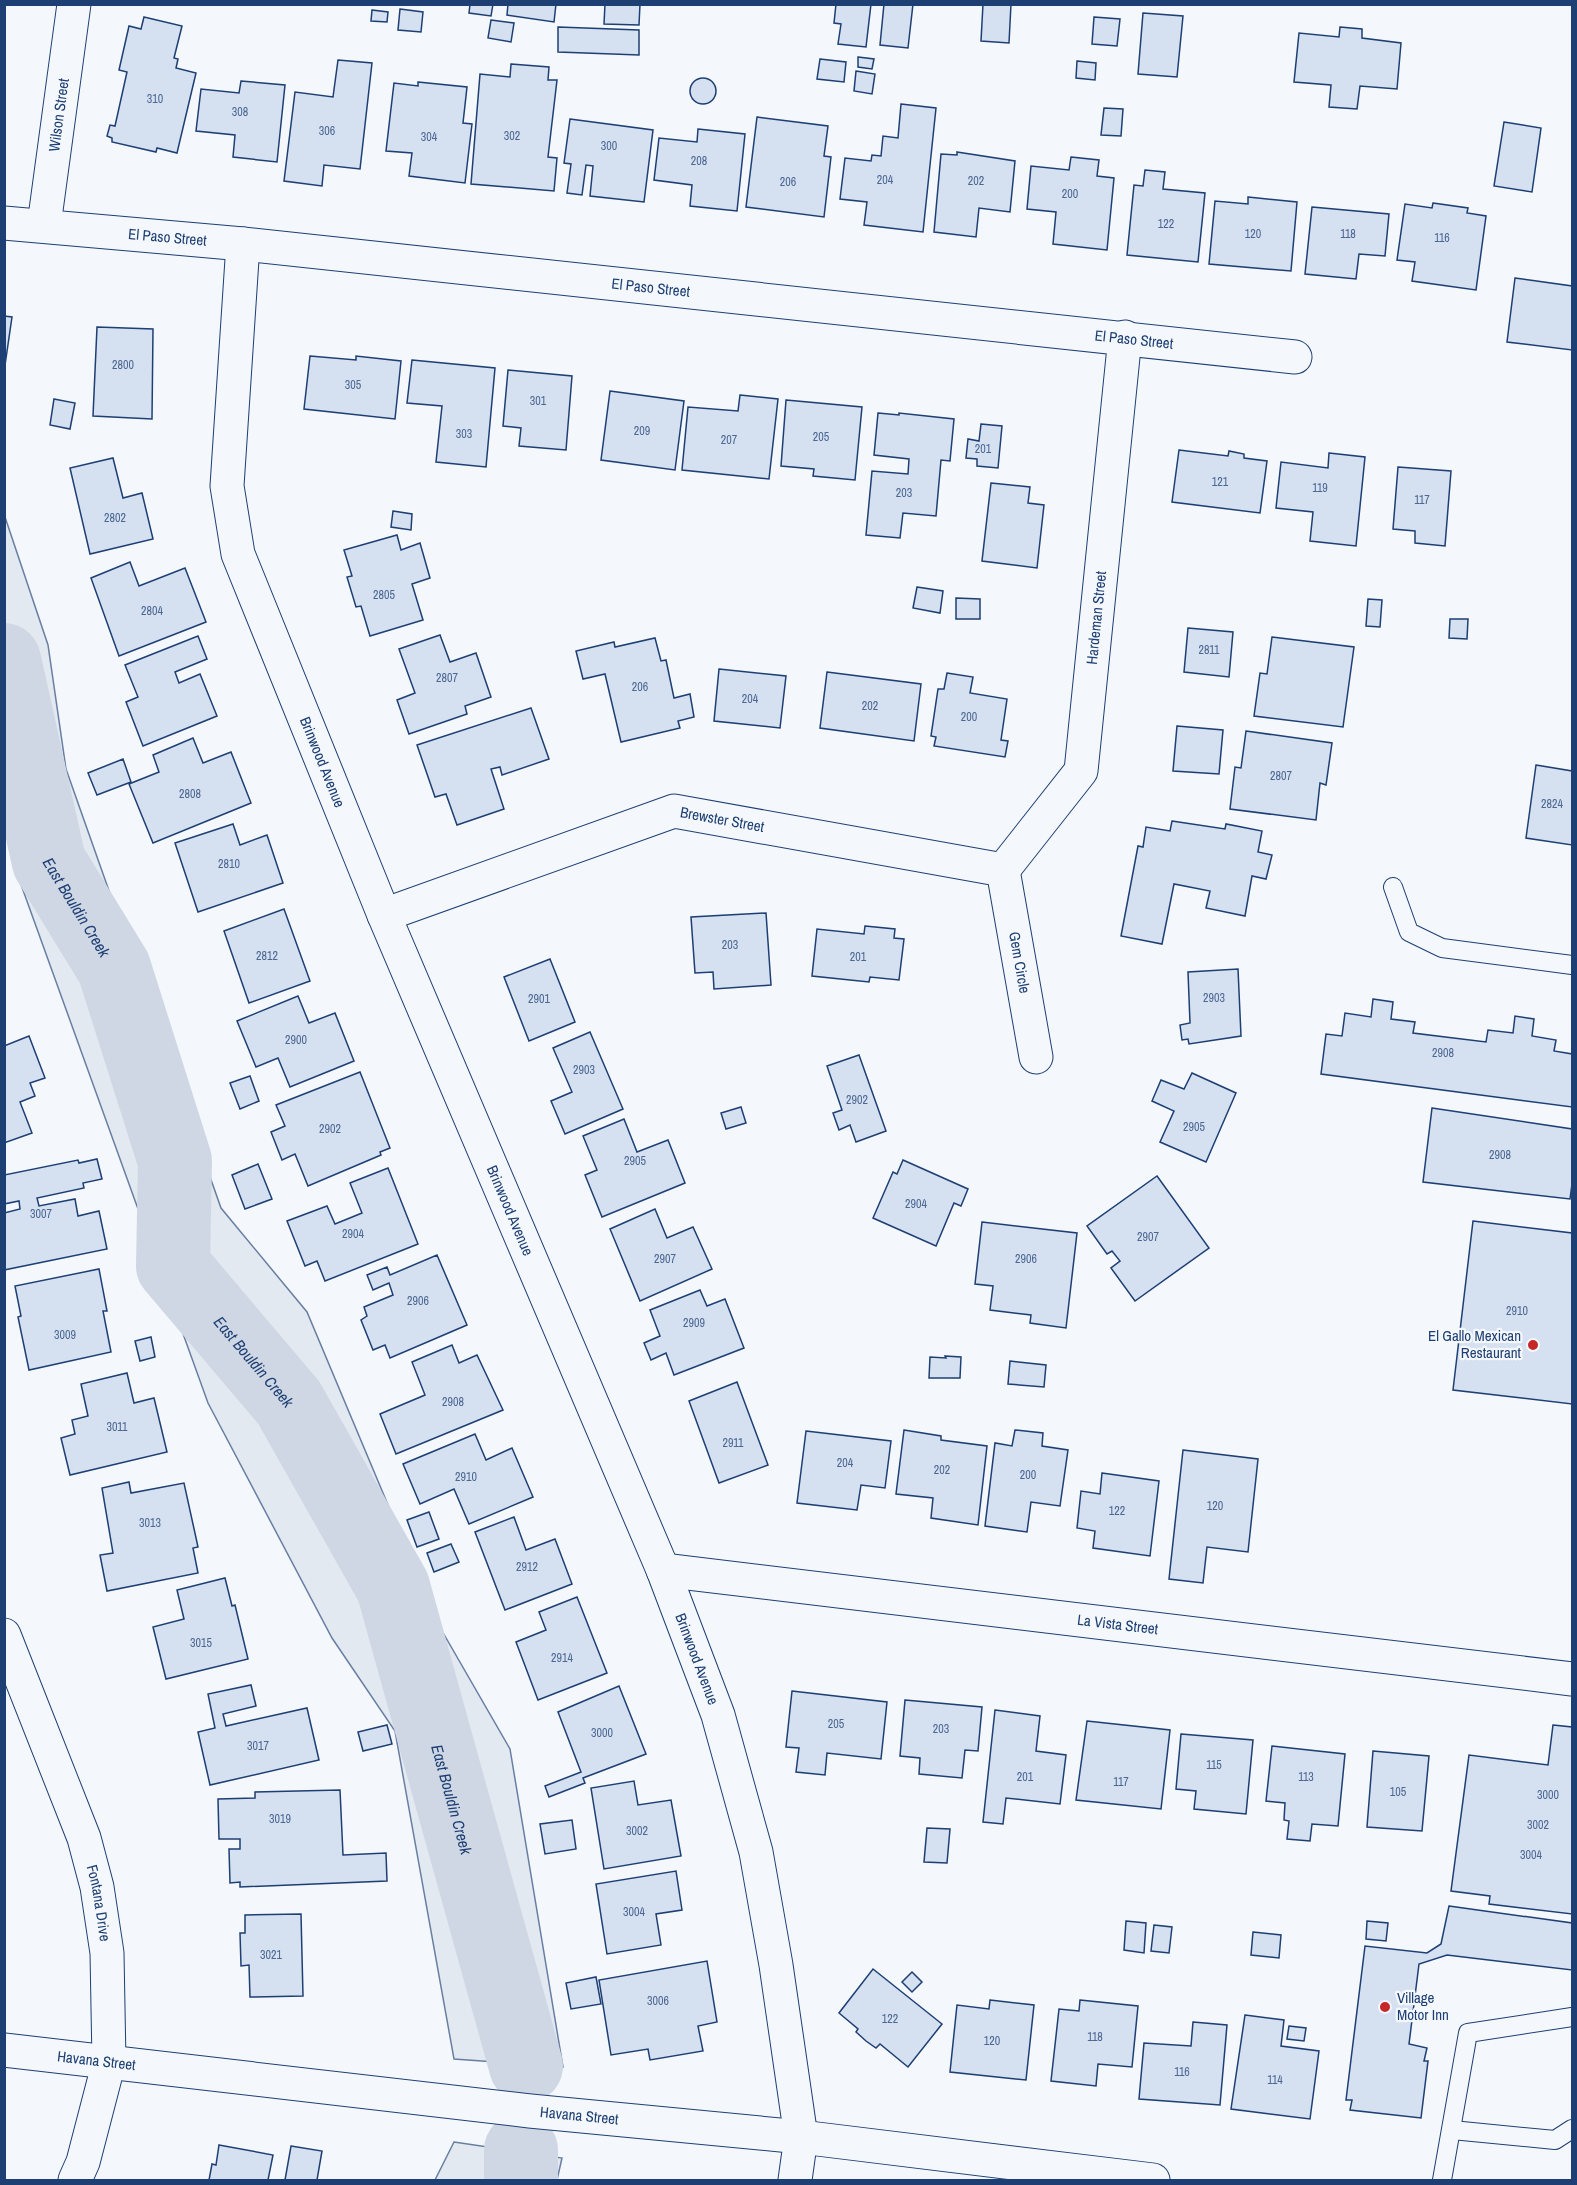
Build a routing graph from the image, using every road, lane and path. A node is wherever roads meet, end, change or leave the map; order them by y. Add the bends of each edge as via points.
1 (74, 4) edge
2 (4, 223) edge
3 (44, 225) junction
4 (243, 244) junction
5 (1125, 337) junction
6 (1294, 357) dead end
7 (1003, 870) junction
8 (1393, 887) dead end
9 (384, 915) junction
10 (1572, 965) edge
11 (1036, 1058) dead end
12 (663, 1570) junction
13 (4, 1635) edge
14 (1572, 1679) edge
15 (1572, 2017) edge
16 (4, 2050) edge
17 (109, 2062) junction
18 (1572, 2128) edge
19 (1452, 2130) junction
20 (801, 2137) junction
21 (75, 2181) edge
22 (795, 2181) edge
23 (1153, 2181) edge
24 (1442, 2181) edge

1 - 3 street, Wilson Street
2 - 3 street, El Paso Street
3 - 4 street, El Paso Street
4 - 5 street, El Paso Street
4 - 9 street, Brinwood Avenue via 227,486 238,554
5 - 6 street, El Paso Street
5 - 7 street, Hardeman Street via 1081,771
7 - 9 street, Brewster Street via 674,811
7 - 11 street, Gem Circle
8 - 10 lane via 1409,932 1442,948
9 - 12 street, Brinwood Avenue
12 - 14 street, La Vista Street
12 - 20 street, Brinwood Avenue via 718,1715 756,1852
13 - 17 street, Fontana Drive via 64,1782 97,1887 107,1953
15 - 19 lane via 1468,2033
16 - 17 street, Havana Street
17 - 20 street, Havana Street via 530,2111
17 - 21 street, Fontana Drive
18 - 19 lane via 1555,2140
19 - 24 lane
20 - 22 street, Brinwood Avenue
20 - 23 street, Havana Street

